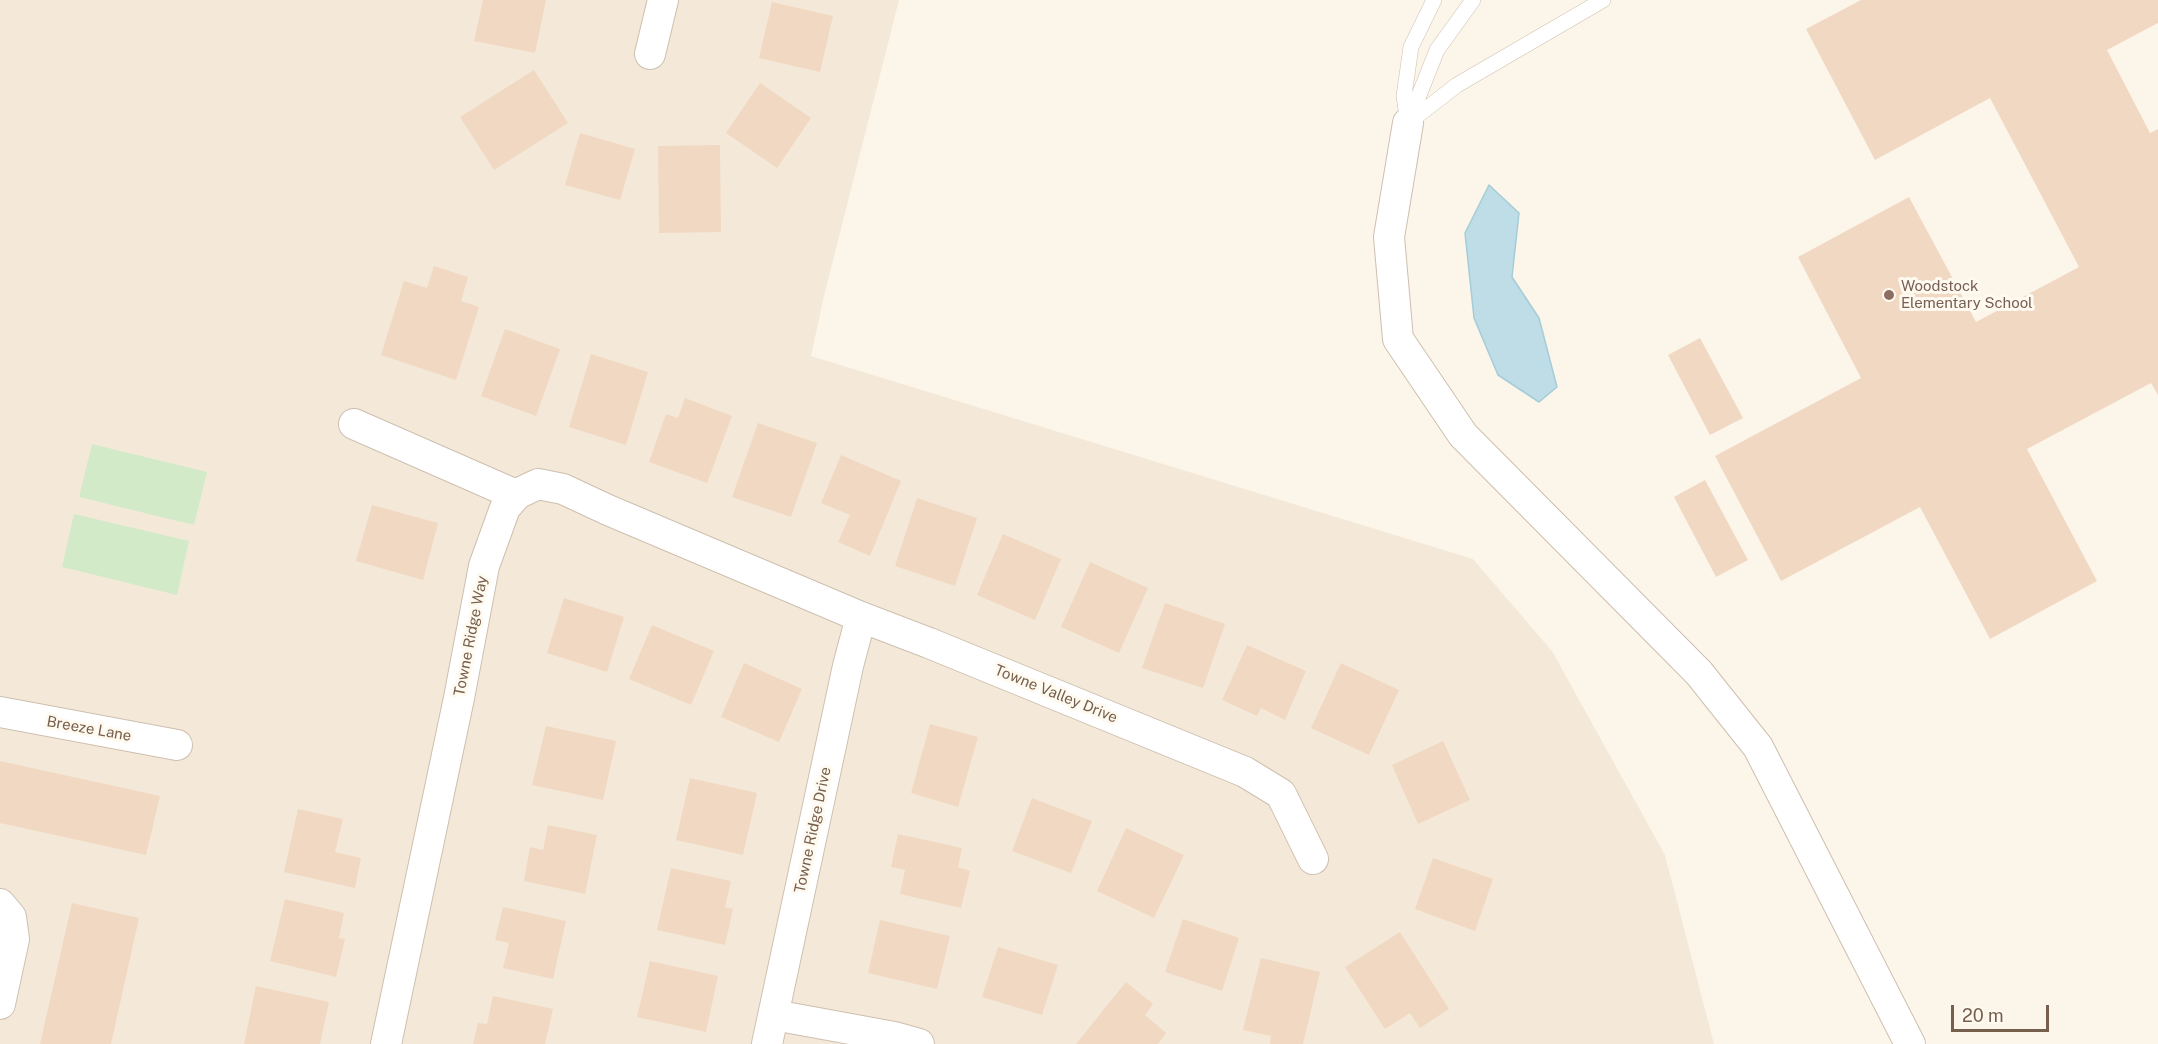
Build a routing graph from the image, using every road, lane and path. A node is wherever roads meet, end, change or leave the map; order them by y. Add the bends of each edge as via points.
1 (663, 0) edge
2 (1434, 0) edge
3 (1473, 0) edge
4 (1603, 0) edge
5 (650, 54) dead end
6 (1408, 123) junction
7 (354, 424) dead end
8 (516, 495) junction
9 (861, 617) junction
10 (0, 711) edge
11 (177, 745) dead end
12 (1313, 859) dead end
13 (0, 904) edge
14 (0, 1004) edge
15 (774, 1015) junction
16 (386, 1044) edge
17 (767, 1044) edge
18 (919, 1044) edge
19 (1910, 1044) edge

1 - 5 street
2 - 6 lane via 1411,47 1404,96
3 - 6 lane via 1437,50
4 - 6 lane via 1457,85
6 - 19 street via 1389,237 1398,339 1463,435 1699,673 1758,747
7 - 8 street
8 - 9 street, Towne Valley Drive via 538,484 563,489
8 - 16 street, Towne Ridge Way via 505,508 484,566
9 - 12 street, Towne Valley Drive via 1245,771 1281,794
9 - 15 street, Towne Ridge Drive
10 - 11 street, Breeze Lane
13 - 14 street via 11,917 14,939
15 - 17 street, Towne Ridge Drive
15 - 18 street

